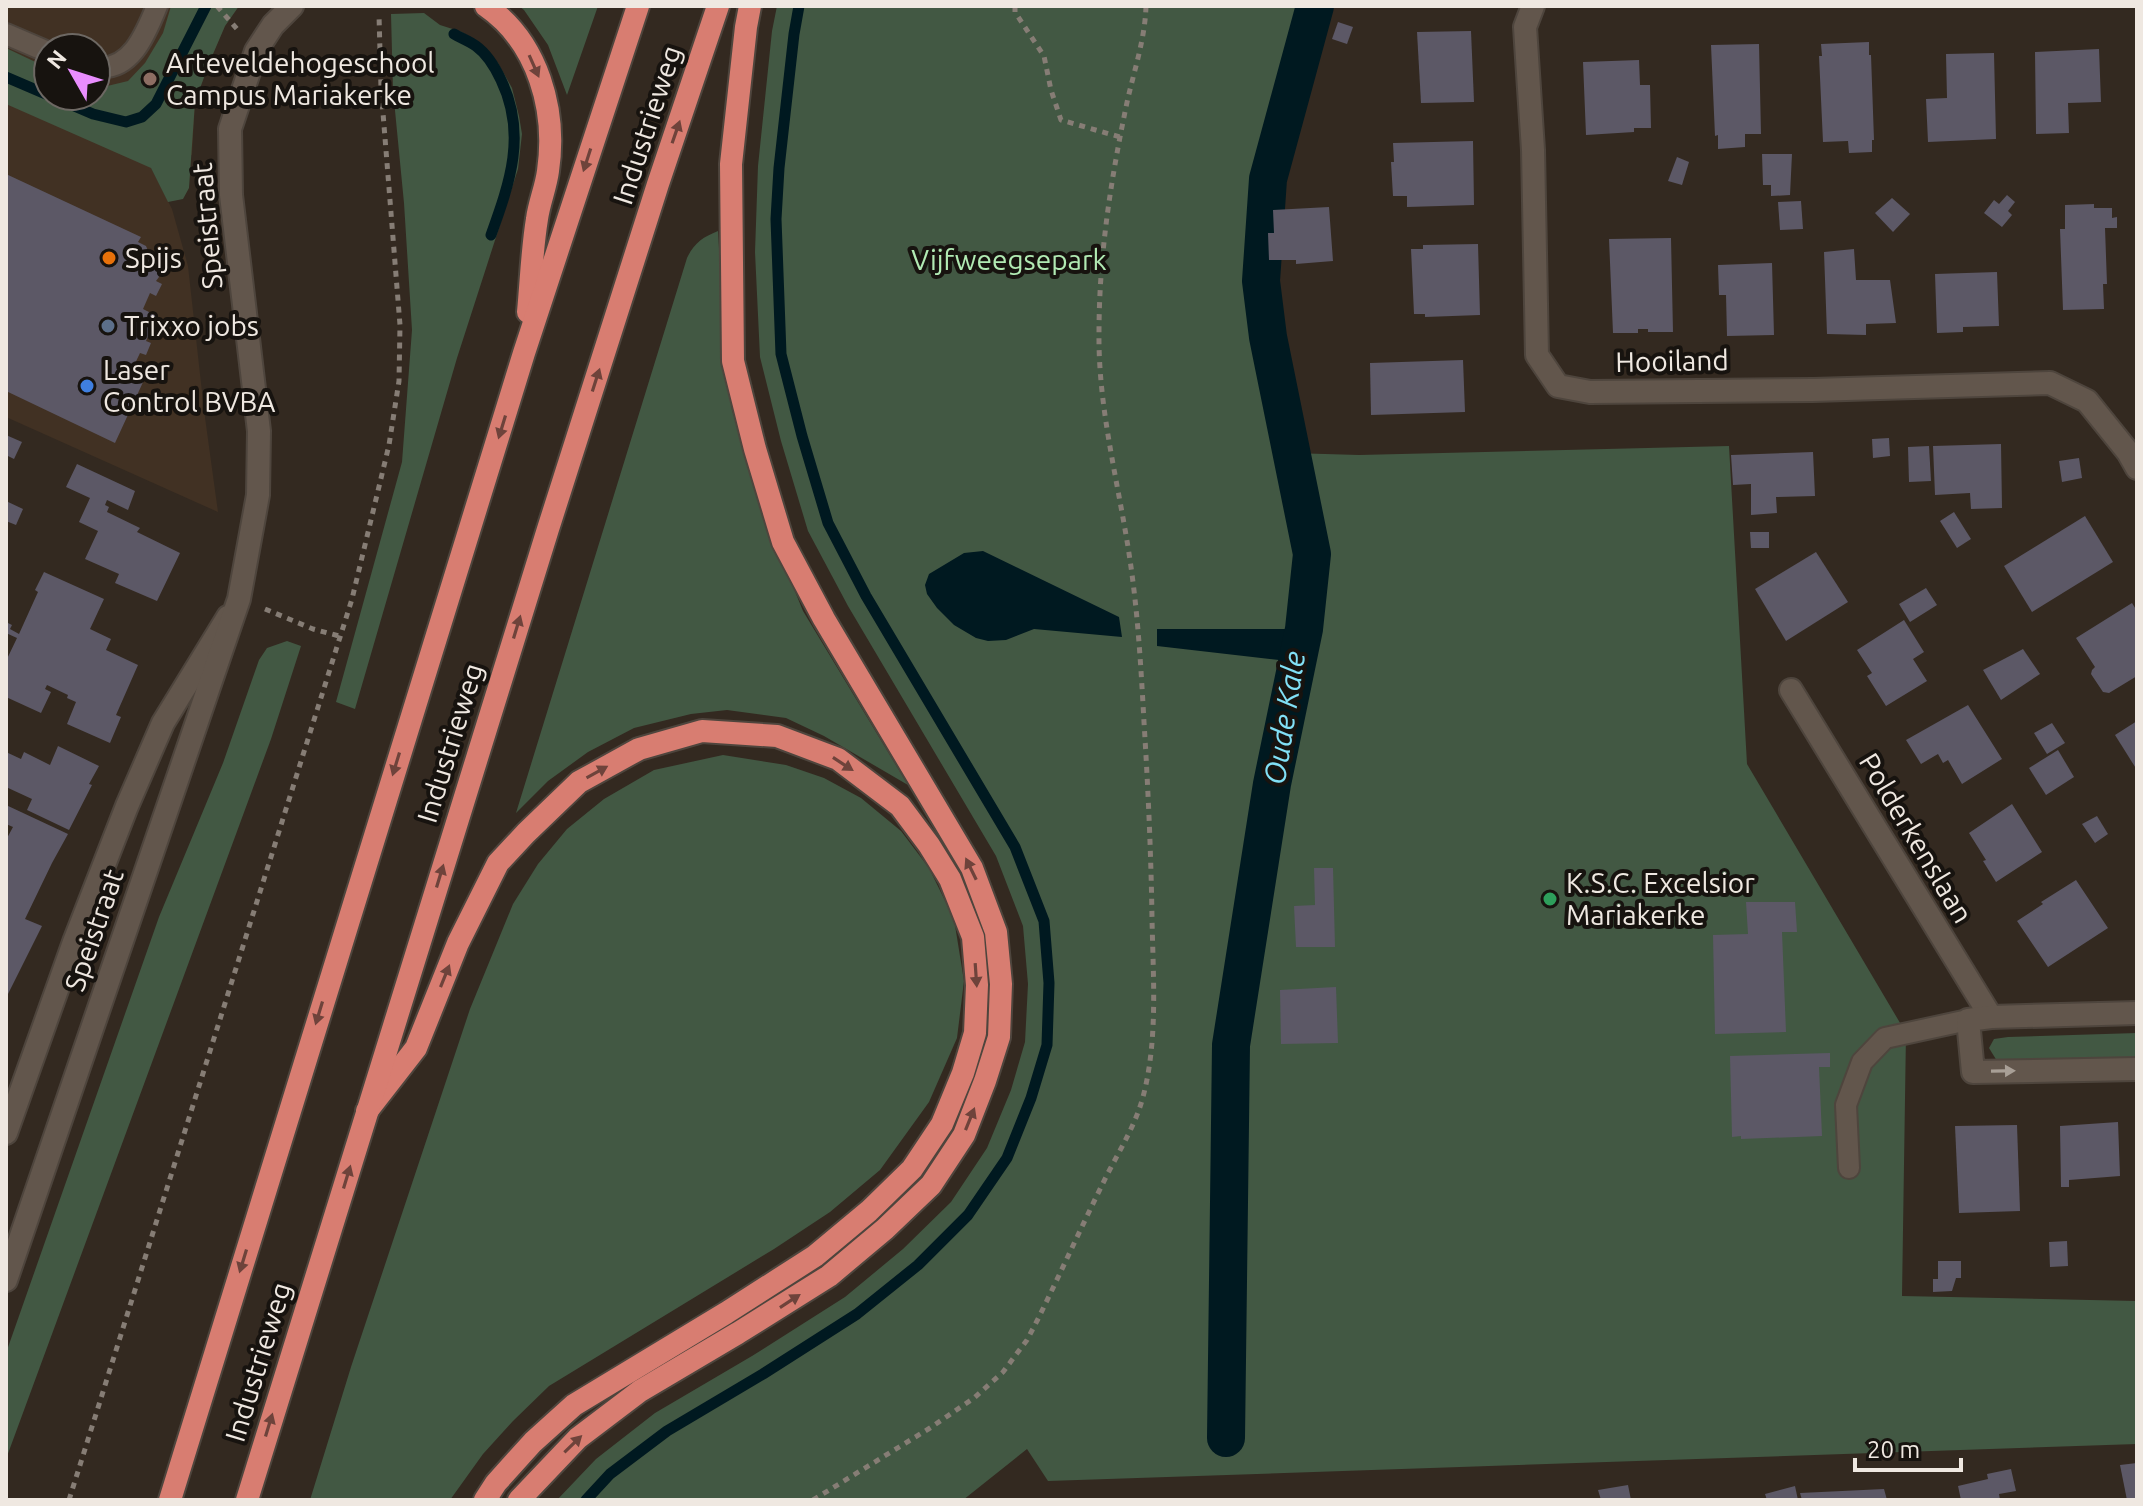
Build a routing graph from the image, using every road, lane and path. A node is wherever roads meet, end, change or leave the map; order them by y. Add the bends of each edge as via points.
1 (157, 6) edge
2 (292, 6) edge
3 (486, 6) edge
4 (638, 6) edge
5 (718, 6) edge
6 (750, 6) edge
7 (1015, 6) edge
8 (1146, 6) edge
9 (1533, 6) edge
10 (379, 15) dead end
11 (6, 34) edge
12 (32, 45) edge
13 (112, 66) edge
14 (1120, 137) junction
15 (524, 353) junction
16 (2137, 468) edge
17 (239, 599) junction
18 (339, 636) junction
19 (1791, 690) dead end
20 (2137, 1013) edge
21 (1991, 1017) junction
22 (1968, 1020) junction
23 (2137, 1069) edge
24 (367, 1111) junction
25 (6, 1133) edge
26 (1849, 1168) dead end
27 (6, 1280) edge
28 (69, 1500) edge
29 (170, 1500) edge
30 (247, 1500) edge
31 (485, 1500) edge
32 (519, 1500) edge
33 (813, 1500) edge

1 - 13 lane via 129,58
2 - 17 street, Speistraat via 256,51 230,129 231,195 259,431 258,495
3 -> 15 highway via 502,17 532,60 547,101 551,136
4 -> 15 highway, Industrieweg
24 -> 5 highway, Industrieweg
32 -> 6 highway via 578,1438 640,1391 829,1276 897,1218 931,1185 964,1135 999,1037 996,932 972,868 783,542 733,361 731,164
7 - 14 path via 1044,56 1061,120
8 - 14 path
9 - 16 street, Hooiland via 1525,27 1537,355 1558,386 1590,392 2050,383 2087,401
10 - 18 path via 400,325 399,381 389,445
11 - 12 lane
14 - 33 path via 1109,194 1099,335 1141,671 1153,993 1144,1095 1130,1136 1038,1319 1003,1372 930,1428
15 -> 29 highway, Industrieweg
17 - 18 path
17 - 25 street, Speistraat via 163,723 79,929
17 - 27 street, Speistraat
18 - 28 path
19 - 21 street, Polderkenslaan
20 - 21 street
21 - 22 street
22 -> 23 street via 1973,1072
22 - 26 lane via 1885,1038 1862,1062 1846,1105
30 -> 24 highway, Industrieweg
24 -> 31 highway via 416,1048 458,943 498,863 579,782 639,749 702,731 777,736 838,759 900,806 950,879 973,937 975,1033 942,1124 912,1169 815,1256 574,1405 533,1442

